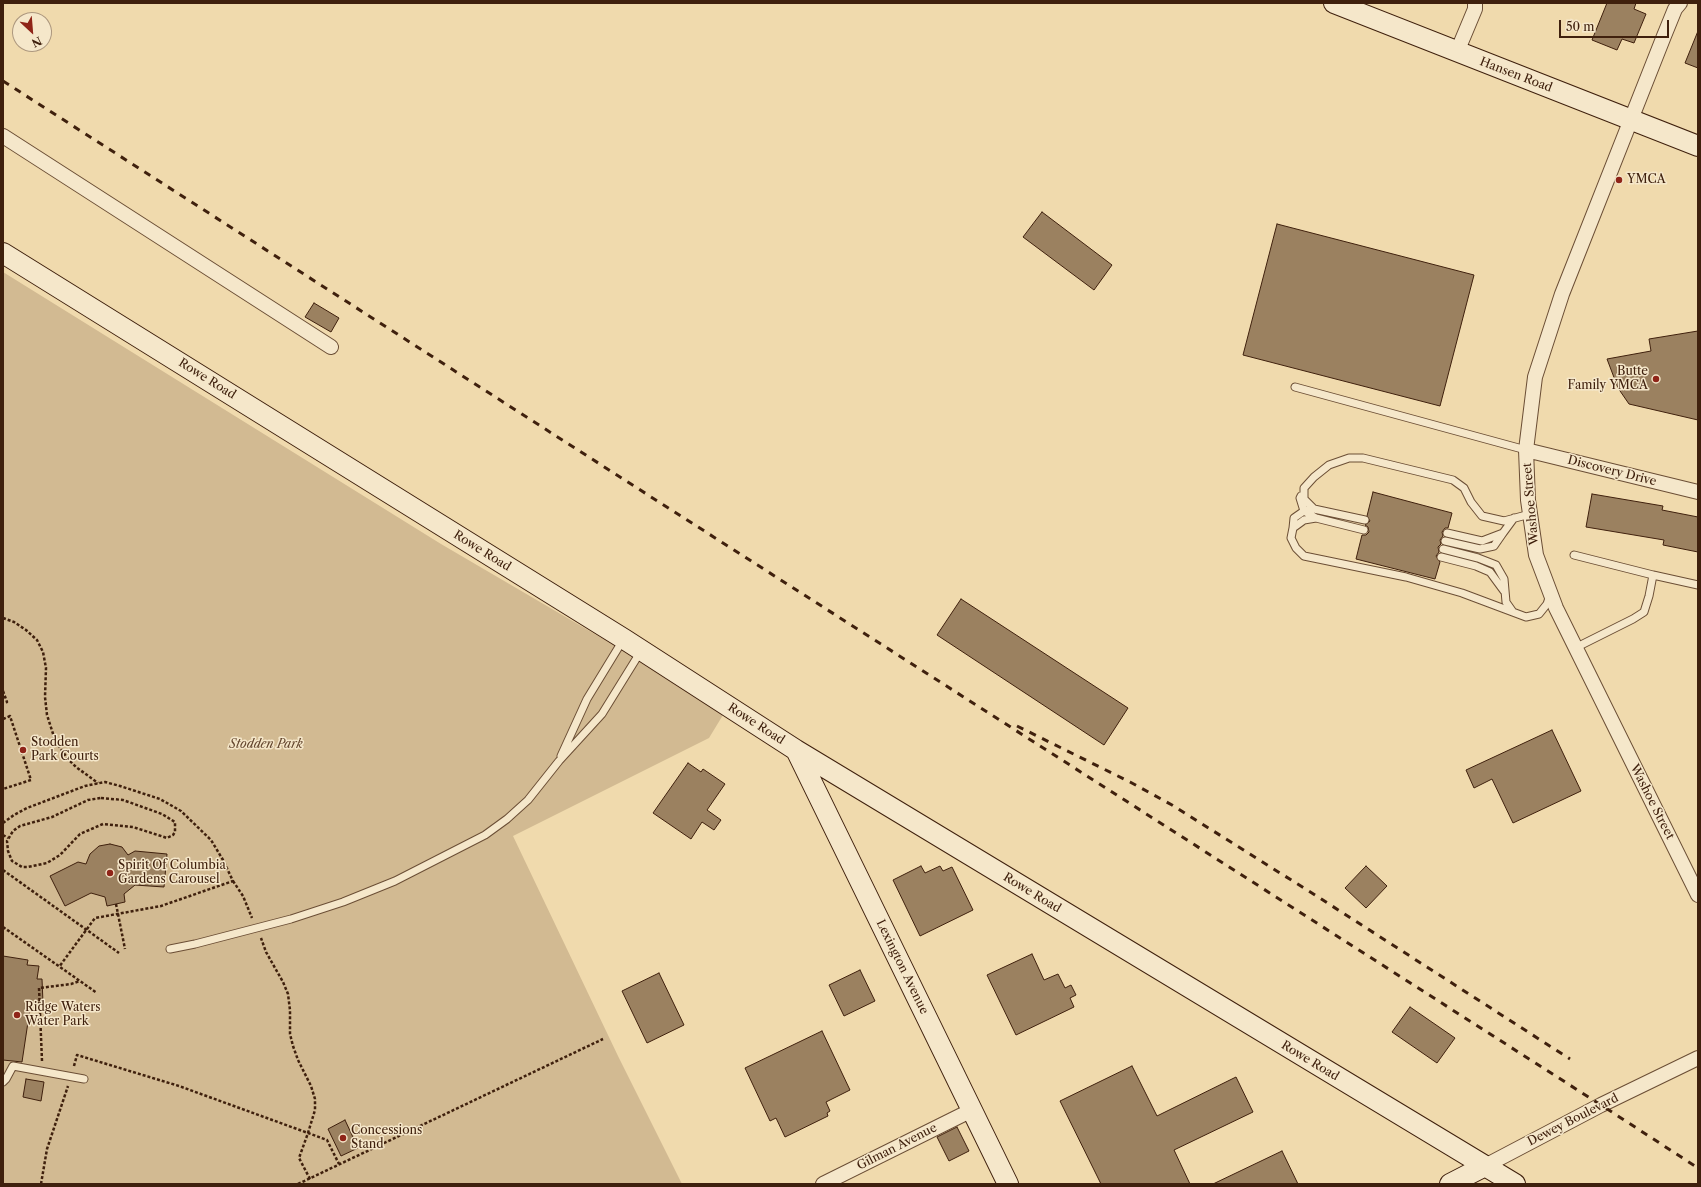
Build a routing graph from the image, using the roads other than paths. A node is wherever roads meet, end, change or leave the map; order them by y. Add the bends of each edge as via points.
1 (1334, 3) edge
2 (1475, 3) edge
3 (1680, 3) edge
4 (1457, 52) junction
5 (1632, 119) junction
6 (3, 136) edge
7 (1698, 146) edge
8 (3, 253) edge
9 (331, 347) dead end
10 (1295, 387) dead end
11 (1526, 450) junction
12 (1304, 488) junction
13 (1698, 492) edge
14 (1314, 509) junction
15 (1304, 511) junction
16 (1530, 514) junction
17 (1316, 518) junction
18 (1514, 518) junction
19 (1365, 520) dead end
20 (1293, 528) junction
21 (1364, 530) dead end
22 (1447, 533) dead end
23 (1503, 533) junction
24 (1445, 541) dead end
25 (1443, 549) dead end
26 (1574, 555) dead end
27 (1441, 557) dead end
28 (1653, 575) junction
29 (1698, 585) edge
30 (1504, 591) junction
31 (1550, 593) junction
32 (1514, 613) junction
33 (624, 639) junction
34 (1575, 648) junction
35 (641, 650) junction
36 (796, 750) junction
37 (559, 761) junction
38 (1698, 895) edge
39 (170, 949) dead end
40 (1698, 1058) edge
41 (84, 1079) dead end
42 (3, 1082) edge
43 (972, 1110) junction
44 (1484, 1166) junction
45 (823, 1184) edge
46 (1008, 1184) edge
47 (1450, 1184) edge
48 (1515, 1184) edge

1 - 4 main road, Hansen Road
2 - 4 street via 1475,9
3 - 5 street, Washoe Street via 1675,9
4 - 5 main road, Hansen Road
5 - 7 main road, Hansen Road
5 - 11 street, Washoe Street via 1562,294 1536,377
6 - 9 street
8 - 33 main road, Rowe Road
10 - 11 lane
11 - 13 street, Discovery Drive
11 - 16 street, Washoe Street
12 - 14 lane via 1304,499
12 - 15 lane via 1300,498
12 - 18 lane via 1329,465 1349,458 1363,458 1453,480 1464,488 1482,516 1504,521
14 - 15 lane
14 - 19 lane
15 - 17 lane
15 - 20 lane via 1294,518
16 - 18 lane
16 - 31 street, Washoe Street via 1536,555
17 - 20 lane via 1304,520
17 - 21 lane
18 - 23 lane
20 - 32 lane via 1291,538 1304,556 1406,577 1462,593
22 - 23 lane via 1482,541
23 - 24 lane via 1494,546 1480,549
25 - 30 lane via 1496,565 1504,579
26 - 28 lane
27 - 30 lane via 1490,572
28 - 29 lane
28 - 34 lane via 1644,612
30 - 32 lane via 1506,602
31 - 32 lane via 1547,604 1539,614 1526,617
31 - 34 street, Washoe Street
33 - 35 main road, Rowe Road
33 - 37 lane via 587,699
34 - 38 street, Washoe Street
35 - 36 main road, Rowe Road
35 - 37 lane via 602,714
36 - 43 main road, Lexington Avenue
36 - 44 main road, Rowe Road
37 - 39 lane via 528,800 485,836 396,881 291,919
40 - 44 street, Dewey Boulevard
41 - 42 lane via 13,1066
43 - 45 street, Gilman Avenue
43 - 46 main road, Lexington Avenue
44 - 47 main road, Dewey Boulevard
44 - 48 main road, Rowe Road

